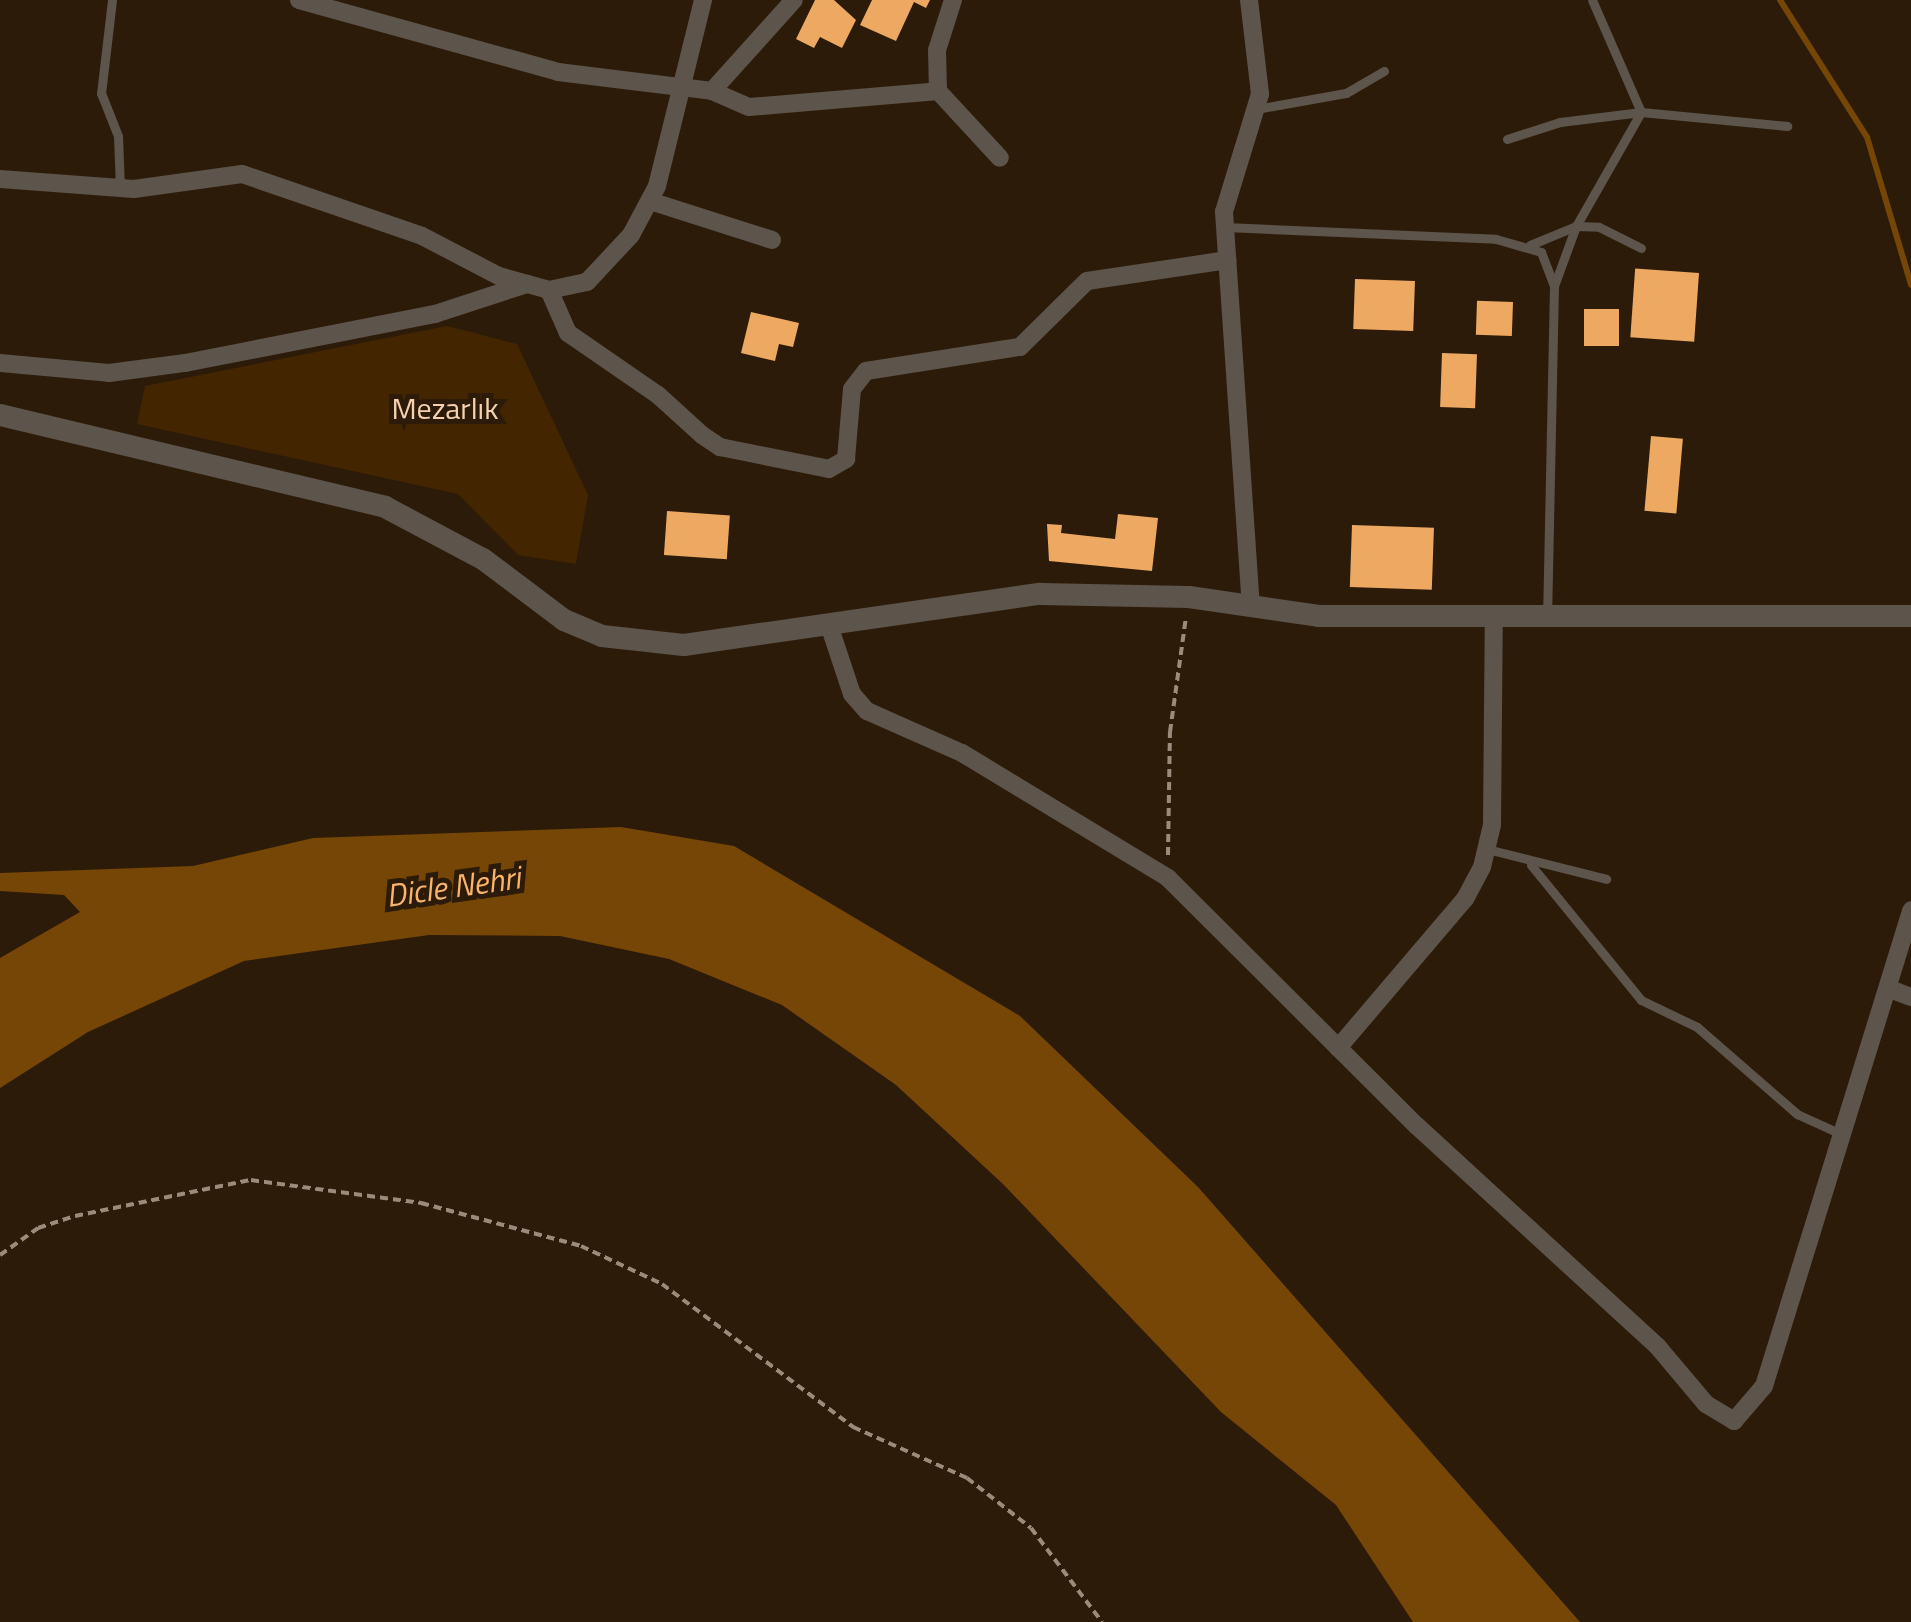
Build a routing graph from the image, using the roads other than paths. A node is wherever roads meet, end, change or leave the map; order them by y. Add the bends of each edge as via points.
1 (112, 0) edge
2 (298, 0) edge
3 (704, 0) edge
4 (794, 0) edge
5 (953, 0) edge
6 (1249, 0) edge
7 (1592, 0) edge
8 (1384, 71) dead end
9 (687, 88) junction
10 (712, 91) junction
11 (938, 91) junction
12 (1256, 110) junction
13 (1641, 112) junction
14 (1787, 126) dead end
15 (1508, 139) dead end
16 (1000, 158) dead end
17 (0, 179) edge
18 (120, 188) junction
19 (650, 201) junction
20 (1576, 226) junction
21 (1225, 227) junction
22 (772, 240) dead end
23 (1530, 244) junction
24 (1641, 248) dead end
25 (1227, 260) junction
26 (528, 284) junction
27 (1554, 286) junction
28 (550, 290) junction
29 (0, 362) edge
30 (0, 415) edge
31 (1251, 606) junction
32 (1494, 616) junction
33 (1547, 616) junction
34 (1911, 616) edge
35 (829, 625) junction
36 (1487, 849) junction
37 (1531, 865) junction
38 (1606, 880) dead end
39 (1911, 910) edge
40 (1890, 989) junction
41 (1911, 997) edge
42 (1338, 1048) junction
43 (1843, 1135) junction

1 - 18 lane via 101,93 118,136
2 - 9 street via 558,72
3 - 9 street
4 - 10 street
5 - 11 street via 938,50
6 - 12 street via 1259,43
7 - 13 lane
8 - 12 lane via 1346,93
9 - 10 street
9 - 19 street
10 - 11 street via 749,107
11 - 16 street
12 - 21 street via 1228,187
13 - 14 lane
13 - 15 lane via 1560,122
13 - 20 lane
17 - 18 street
18 - 26 street via 185,187 242,174 422,236
19 - 22 street
19 - 28 street via 631,236 587,282
20 - 23 lane
20 - 24 lane via 1599,227
20 - 27 lane
21 - 23 lane
21 - 25 street
23 - 27 lane via 1541,252
25 - 28 street via 1087,281 1020,347 866,371 852,389 846,459 829,469 720,447 568,333
25 - 31 street
26 - 28 street
26 - 29 street via 434,314 185,363 109,373
27 - 33 lane
30 - 35 street via 384,507 602,636 684,646
31 - 32 street via 1319,616
31 - 35 street via 1189,596 1040,594
32 - 33 street
32 - 36 street
33 - 34 street
35 - 42 street via 852,694 866,711 962,754 1168,878
36 - 37 lane
36 - 42 street via 1466,899
37 - 38 lane
37 - 43 lane via 1641,1000 1697,1028 1797,1114
39 - 40 street
40 - 41 street
40 - 43 street
42 - 43 street via 1658,1346 1706,1404 1734,1421 1764,1386

